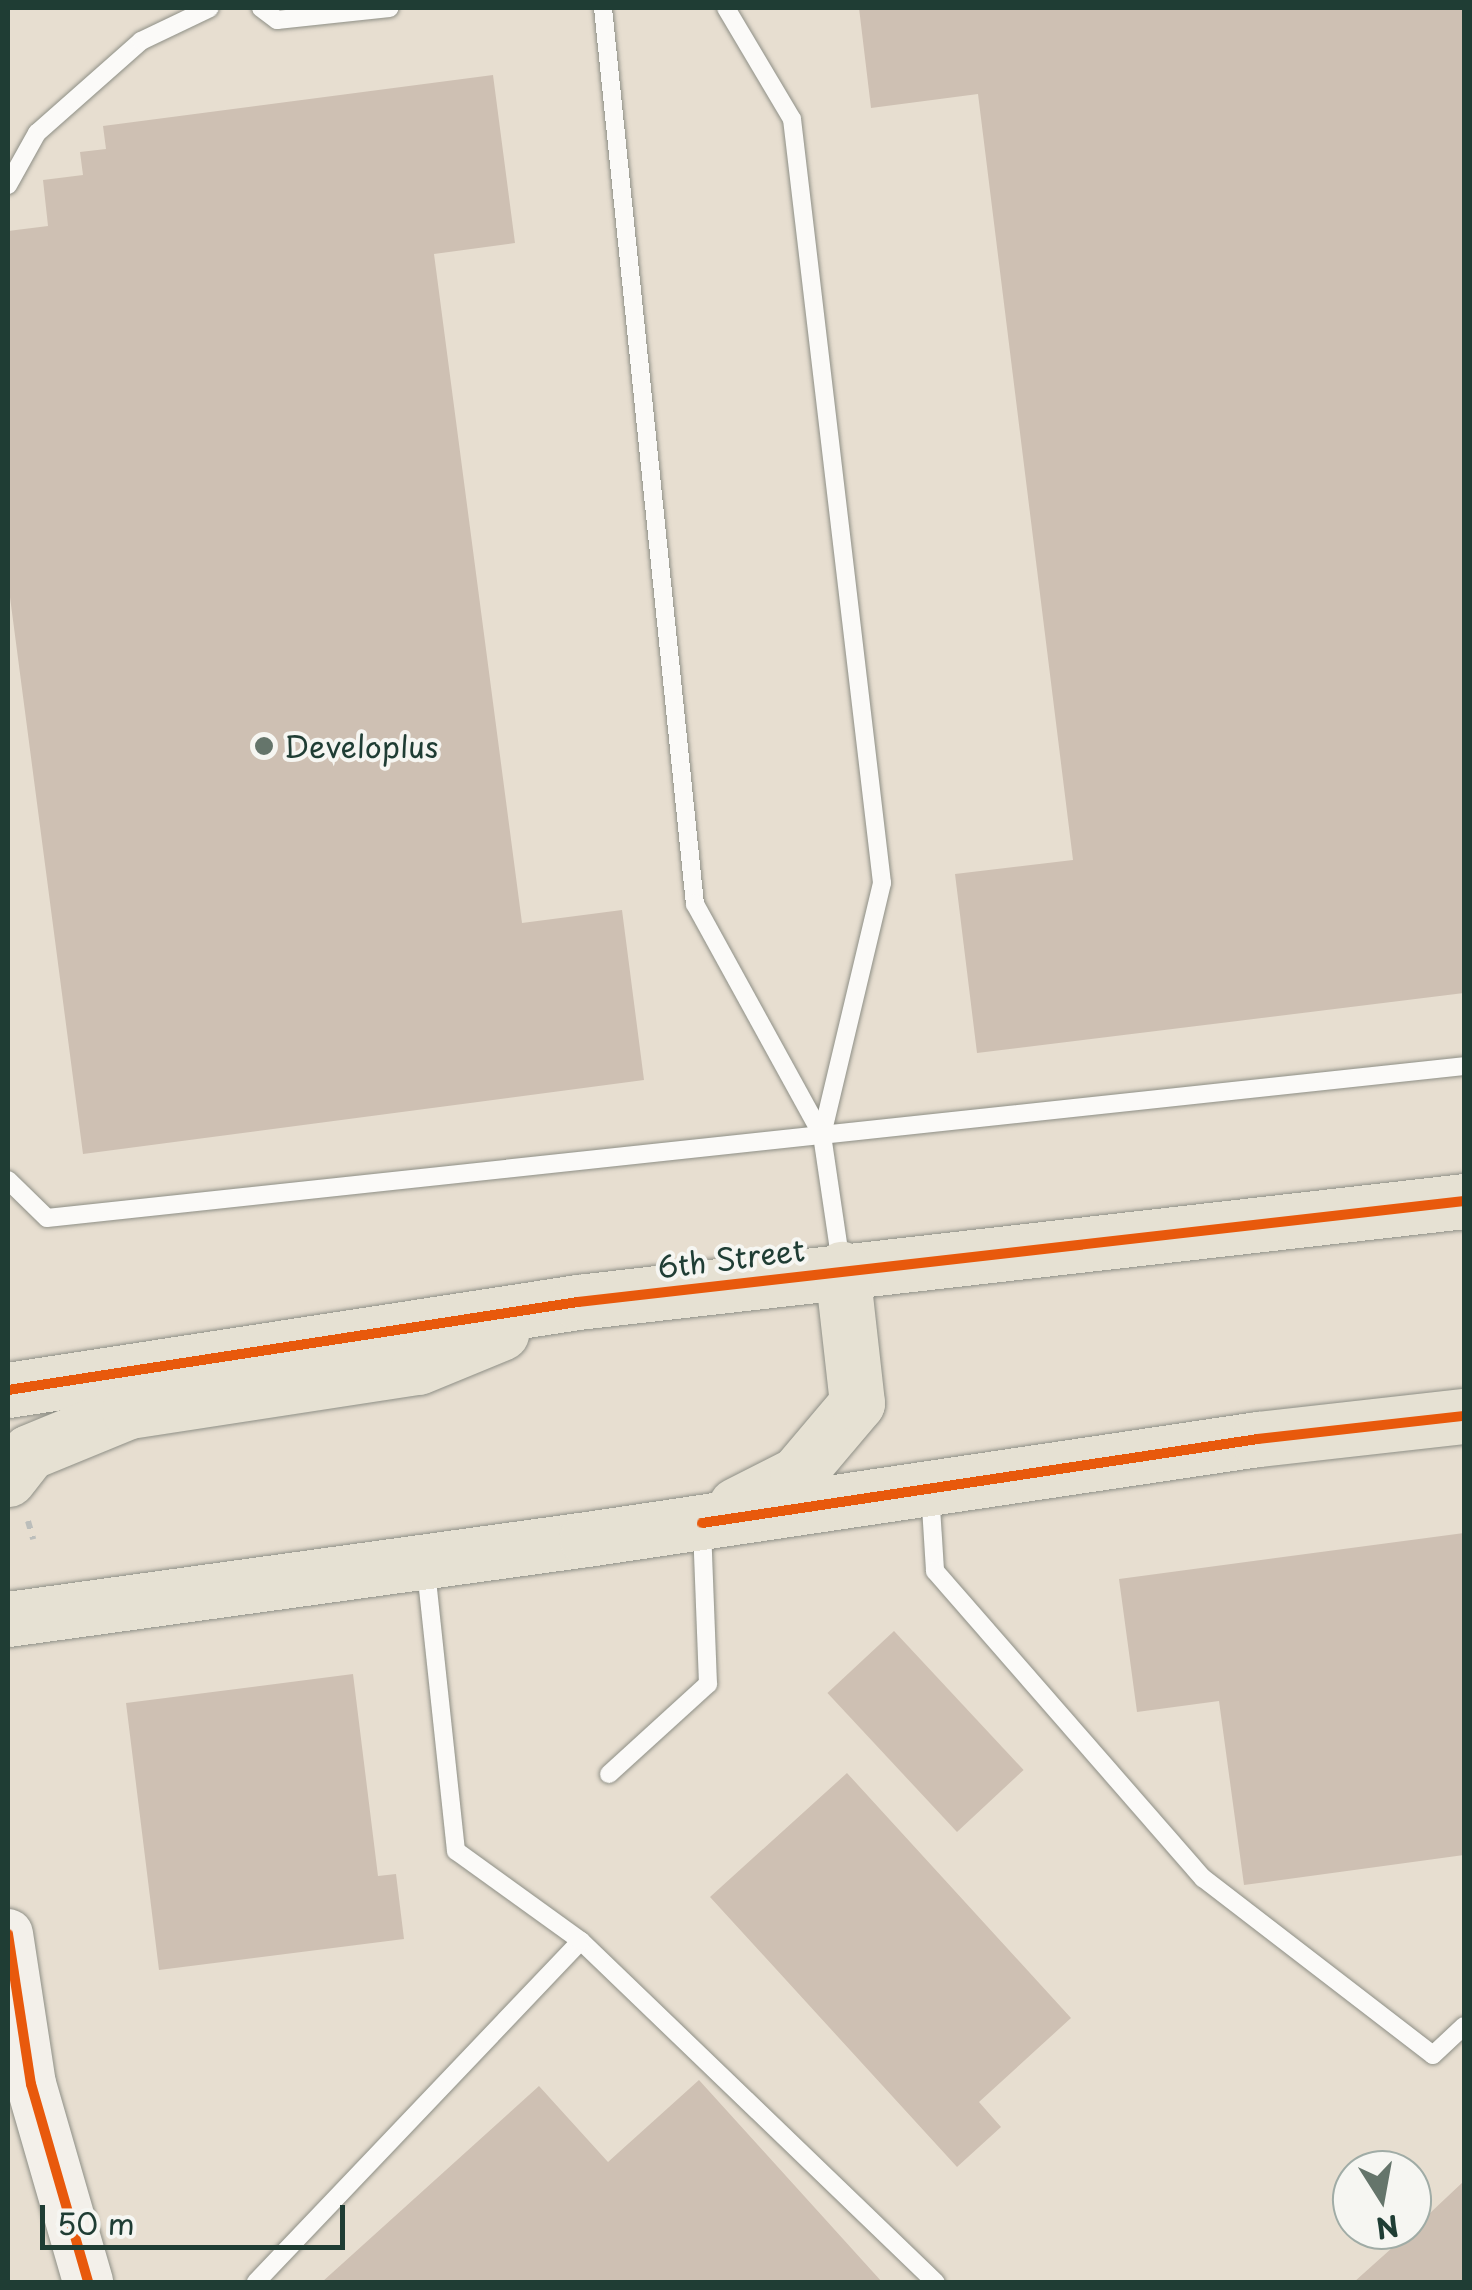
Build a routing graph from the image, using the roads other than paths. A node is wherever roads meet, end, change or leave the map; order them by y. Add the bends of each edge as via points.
1 (210, 8) edge
2 (261, 8) edge
3 (389, 8) edge
4 (603, 8) edge
5 (726, 8) edge
6 (8, 185) edge
7 (1464, 1066) edge
8 (822, 1135) junction
9 (8, 1180) edge
10 (1464, 1201) edge
11 (842, 1269) junction
12 (578, 1302) junction
13 (8, 1390) edge
14 (1464, 1416) edge
15 (8, 1479) edge
16 (930, 1488) junction
17 (702, 1522) junction
18 (425, 1562) junction
19 (8, 1618) edge
20 (609, 1774) dead end
21 (8, 1934) edge
22 (581, 1941) junction
23 (1464, 2026) edge
24 (88, 2282) edge
25 (256, 2282) edge
26 (935, 2282) edge

1 - 6 lane via 141,41 37,133
2 - 3 lane via 277,20
4 - 8 lane via 696,904
5 - 8 lane via 792,119 882,883
7 - 8 lane
8 - 9 lane via 47,1218
8 - 11 lane
10 - 11 main road, 6th Street
11 - 12 main road, 6th Street
11 - 17 main road via 857,1403 798,1474
12 - 13 main road, 6th Street
12 - 15 main road via 418,1367 129,1411 29,1452
14 - 16 main road
16 - 17 main road
16 - 23 lane via 936,1571 1203,1878 1433,2054
17 - 18 main road
17 - 20 lane via 708,1684
18 - 19 main road
18 - 22 lane via 456,1851
21 - 24 main road via 30,2084
22 - 25 lane
22 - 26 lane

